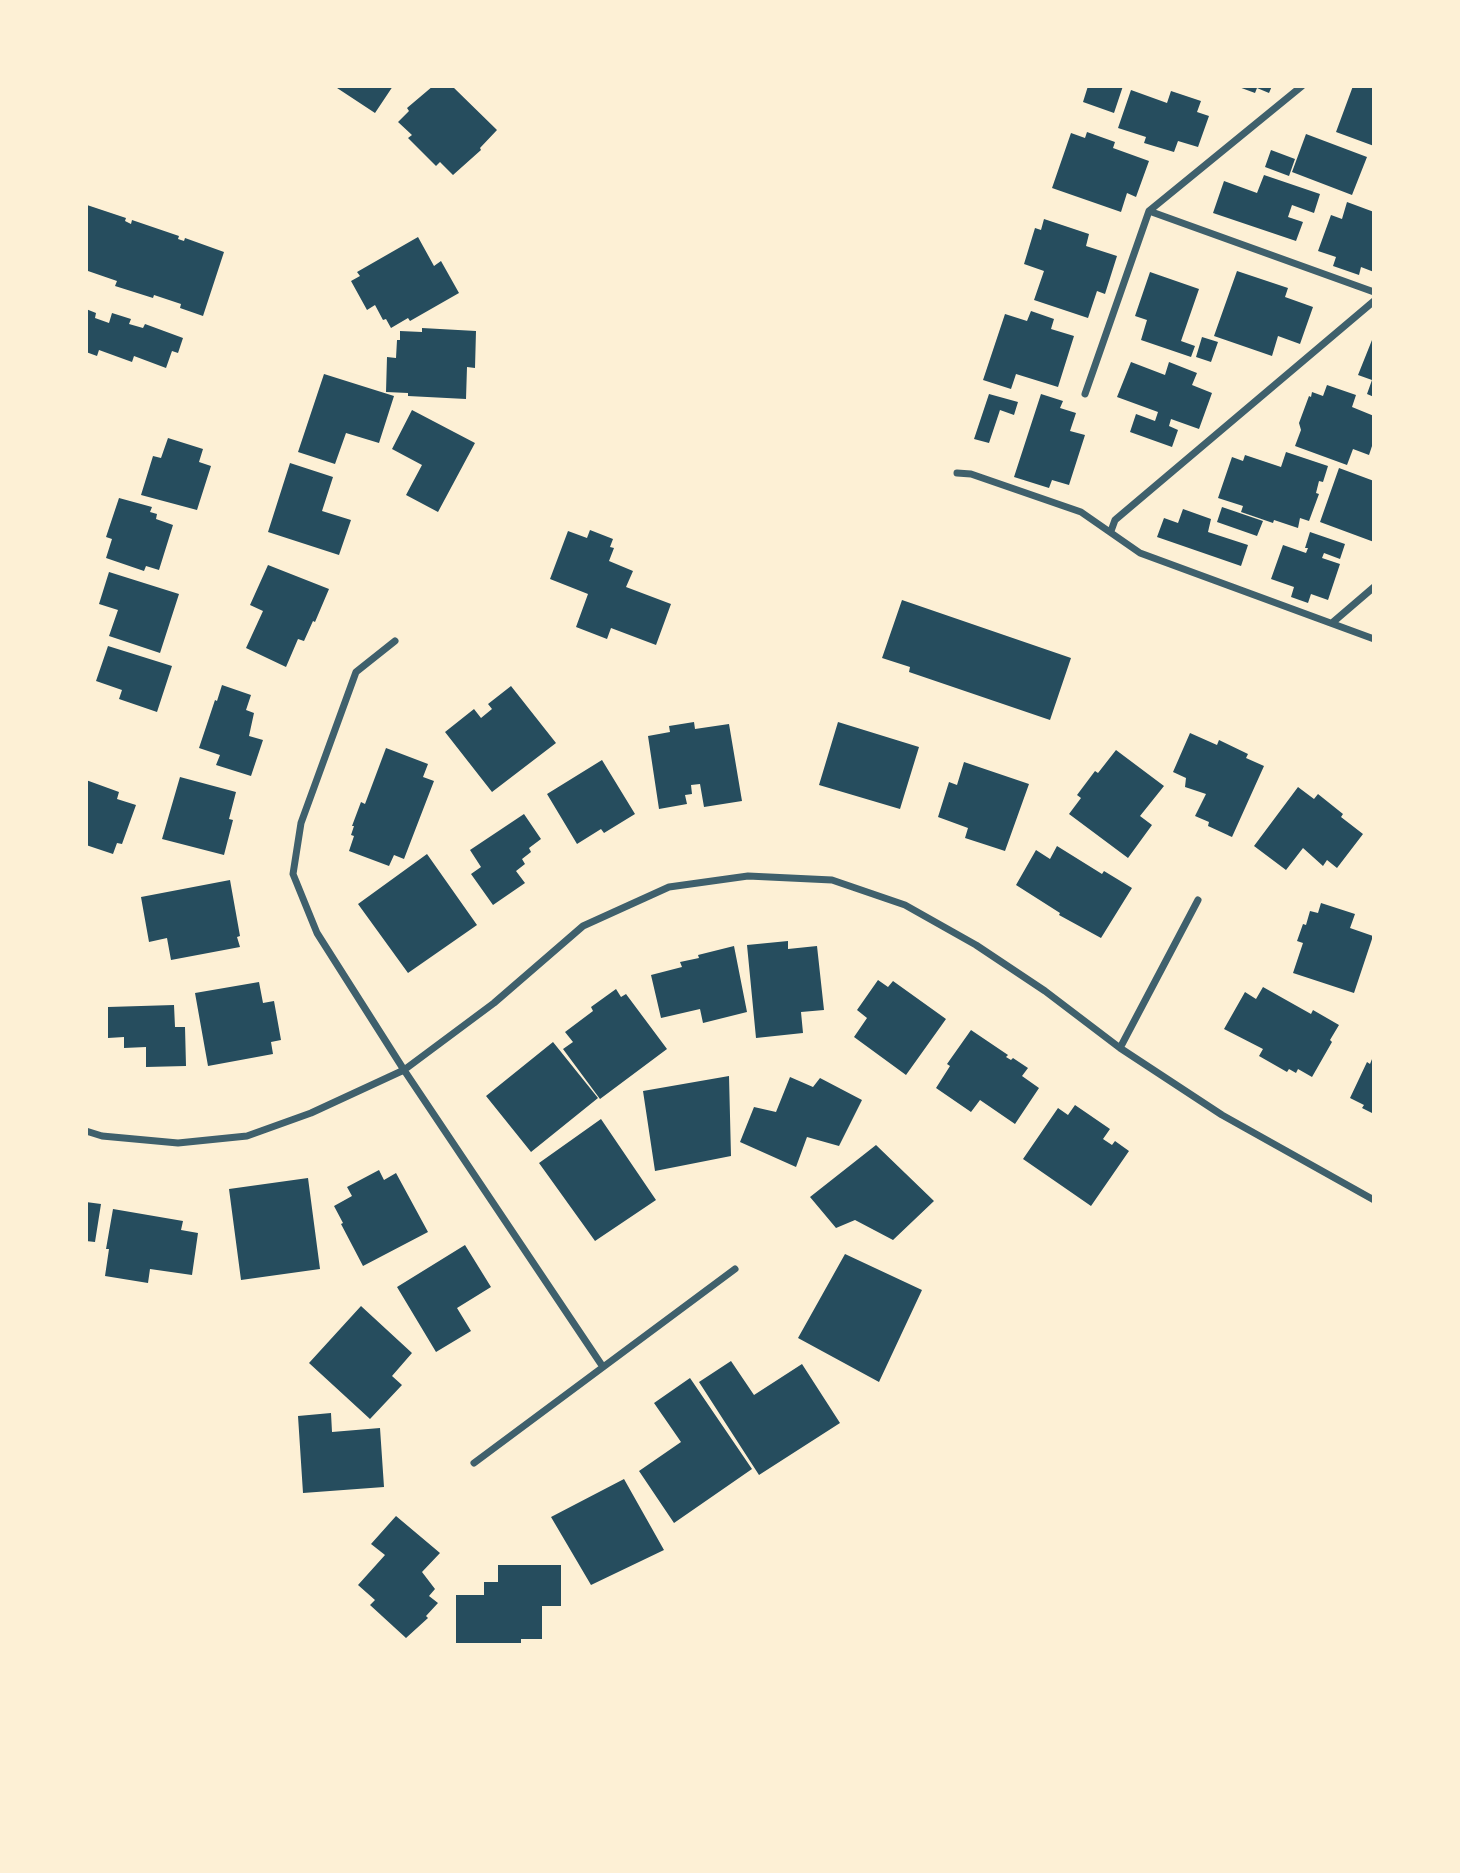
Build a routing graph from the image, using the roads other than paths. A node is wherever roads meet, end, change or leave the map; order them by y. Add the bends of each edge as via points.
1 (1302, 86) edge
2 (1149, 211) junction
3 (1374, 292) edge
4 (1374, 301) edge
5 (1085, 394) dead end
6 (957, 473) dead end
7 (1111, 531) junction
8 (1374, 587) edge
9 (1332, 623) junction
10 (1374, 639) edge
11 (395, 641) dead end
12 (1198, 900) dead end
13 (1120, 1048) junction
14 (404, 1070) junction
15 (86, 1131) edge
16 (1374, 1200) edge
17 (736, 1269) dead end
18 (603, 1367) junction
19 (474, 1463) dead end

1 - 2 street
2 - 3 street
2 - 5 street
4 - 7 street via 1115,520
6 - 7 street via 1081,512
7 - 9 street via 1140,553
8 - 9 street
9 - 10 street
11 - 14 street via 356,672 301,823 293,874 317,933
12 - 13 street
13 - 14 street via 976,945 905,905 832,880 748,876 669,887 583,926 494,1003
13 - 16 street via 1223,1115
14 - 15 street via 311,1113 247,1136 178,1143
14 - 18 street
17 - 18 street
18 - 19 street

